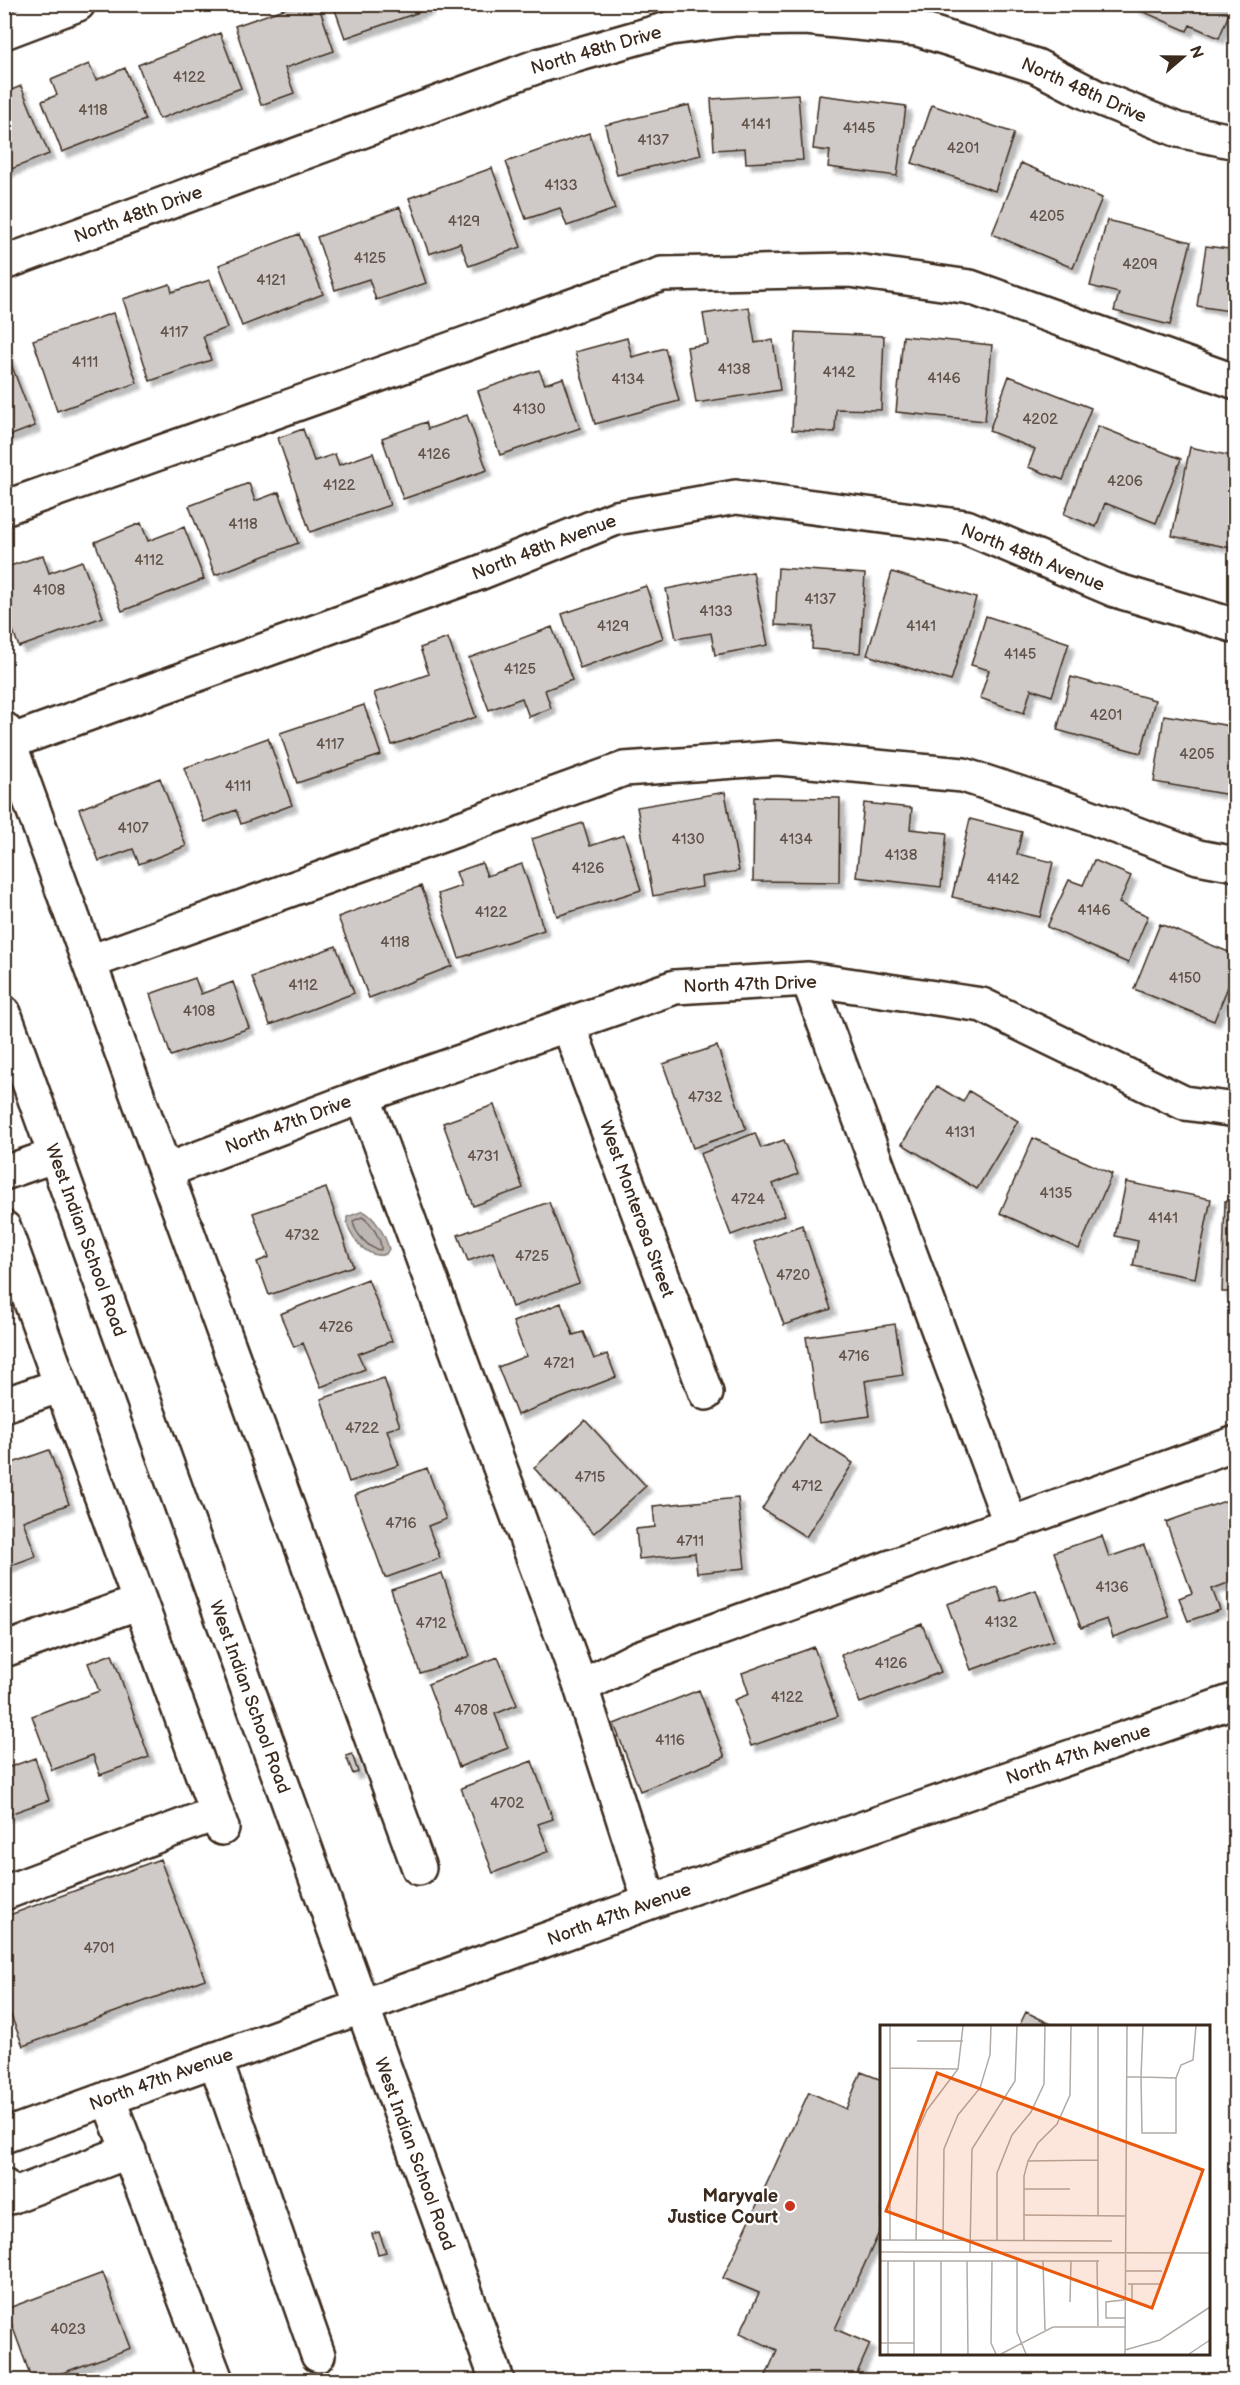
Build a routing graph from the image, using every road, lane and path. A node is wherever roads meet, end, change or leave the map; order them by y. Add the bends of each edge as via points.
1 (78, 4) edge
2 (4, 32) edge
3 (1236, 142) edge
4 (4, 263) edge
5 (1236, 382) edge
6 (4, 508) edge
7 (1236, 626) edge
8 (6, 739) edge
9 (1236, 864) edge
10 (90, 962) junction
11 (808, 979) junction
12 (4, 1013) edge
13 (568, 1024) junction
14 (363, 1096) junction
15 (1236, 1110) edge
16 (56, 1155) junction
17 (165, 1171) junction
18 (4, 1173) edge
19 (4, 1228) edge
20 (61, 1385) junction
21 (706, 1393) dead end
22 (4, 1405) edge
23 (1236, 1443) edge
24 (1011, 1525) junction
25 (140, 1602) junction
26 (4, 1650) edge
27 (581, 1687) junction
28 (1236, 1700) edge
29 (418, 1868) dead end
30 (4, 1893) edge
31 (650, 1902) junction
32 (362, 2007) junction
33 (215, 2059) junction
34 (108, 2098) junction
35 (4, 2136) edge
36 (129, 2151) junction
37 (6, 2194) edge
38 (318, 2355) dead end
39 (216, 2380) edge
40 (497, 2380) edge

1 - 2 street
3 - 4 street, North 48th Drive via 1178,130 1094,96 1036,66 918,29 806,18 735,19 671,28 538,66
5 - 6 street via 970,287 849,270 662,274
7 - 8 street, North 48th Avenue via 1115,590 966,527 736,497 616,518 479,573
8 - 10 street
9 - 10 street via 1198,857 963,775 778,758 624,769
10 - 17 street
11 - 13 street, North 47th Drive via 675,987
11 - 15 street, North 47th Drive via 982,1005 1184,1103
11 - 24 street
12 - 16 street, West Indian School Road
13 - 14 street, North 47th Drive
13 - 21 street, West Monterosa Street
14 - 17 street, North 47th Drive
14 - 27 street
16 - 18 street
16 - 32 street, West Indian School Road
17 - 29 street
19 - 20 street
20 - 22 street
20 - 25 street
23 - 24 street
24 - 27 street via 638,1658
25 - 26 street
25 - 30 street via 220,1821
27 - 31 street
28 - 31 street, North 47th Avenue
31 - 32 street, North 47th Avenue
32 - 33 street, North 47th Avenue
32 - 40 street, West Indian School Road
33 - 34 street, North 47th Avenue
33 - 38 street
34 - 35 street, North 47th Avenue
34 - 36 street
36 - 37 street
36 - 39 street

